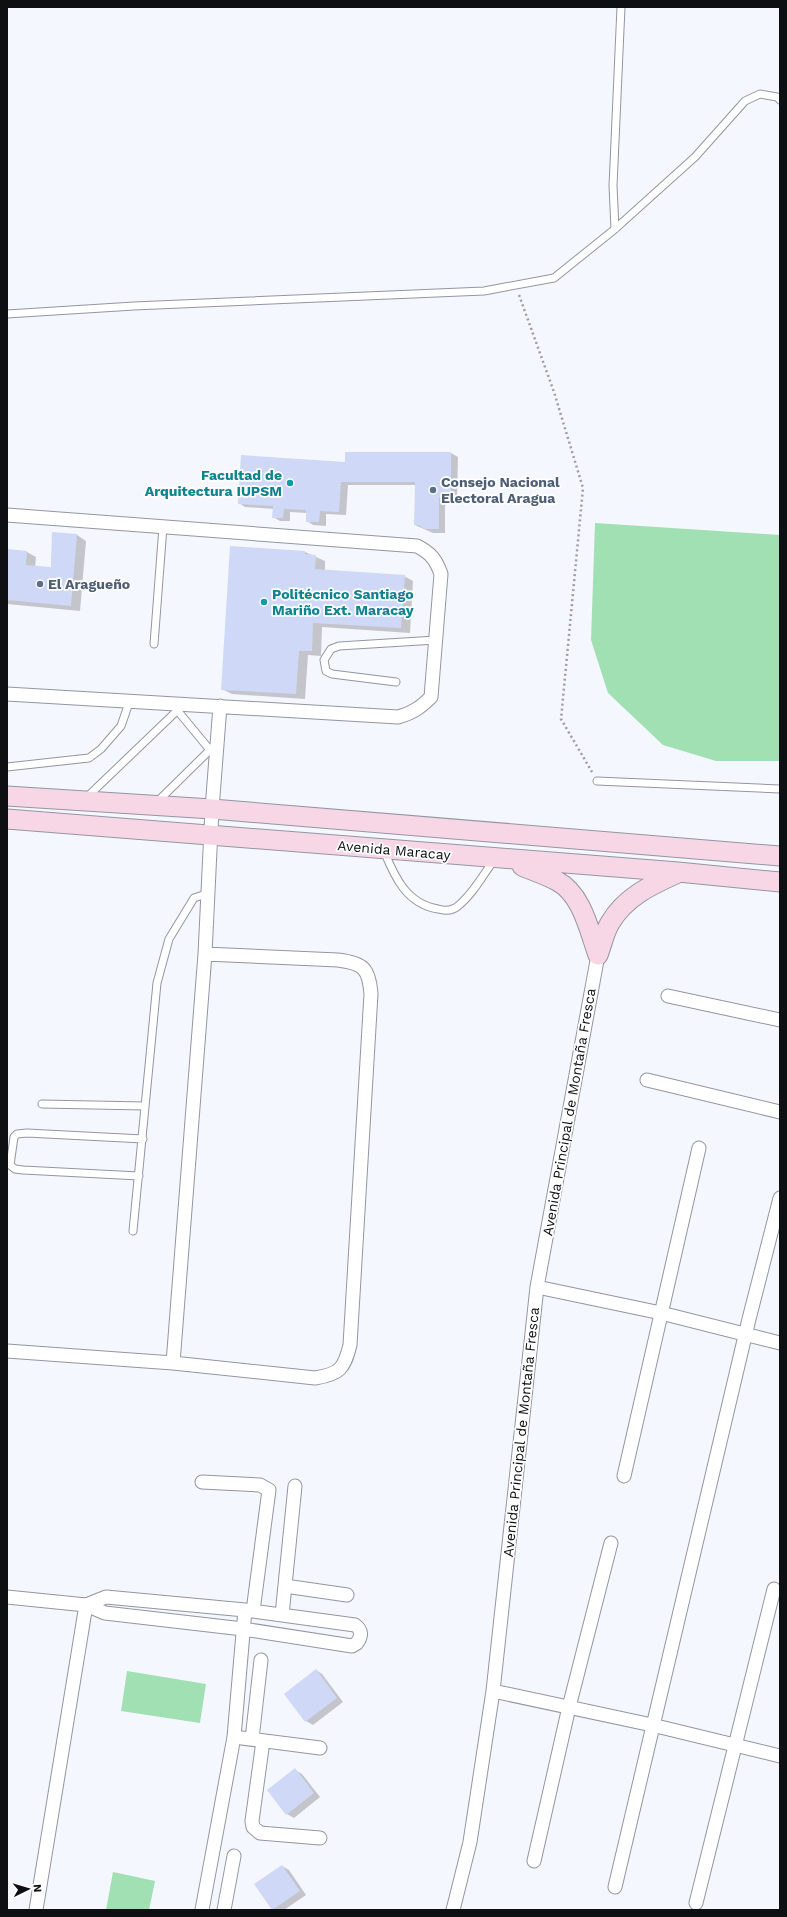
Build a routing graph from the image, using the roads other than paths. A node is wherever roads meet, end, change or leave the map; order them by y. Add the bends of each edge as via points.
1 (621, 7) edge
2 (780, 100) edge
3 (615, 229) junction
4 (7, 314) edge
5 (7, 515) edge
6 (163, 527) junction
7 (436, 640) junction
8 (154, 644) dead end
9 (396, 682) dead end
10 (7, 694) edge
11 (130, 700) junction
12 (220, 706) junction
13 (181, 707) junction
14 (213, 746) junction
15 (7, 767) edge
16 (597, 781) road end
17 (780, 789) edge
18 (7, 796) edge
19 (83, 801) junction
20 (154, 805) junction
21 (212, 809) junction
22 (7, 819) edge
23 (212, 835) junction
24 (384, 849) junction
25 (780, 856) edge
26 (501, 860) junction
27 (678, 872) junction
28 (780, 882) edge
29 (206, 894) junction
30 (205, 954) junction
31 (598, 955) junction
32 (668, 996) dead end
33 (780, 1020) edge
34 (647, 1080) dead end
35 (42, 1104) dead end
36 (144, 1106) junction
37 (780, 1112) edge
38 (143, 1140) junction
39 (699, 1148) dead end
40 (9, 1165) edge
41 (139, 1176) junction
42 (780, 1198) edge
43 (133, 1231) dead end
44 (537, 1287) junction
45 (661, 1313) junction
46 (746, 1335) junction
47 (780, 1343) edge
48 (7, 1351) edge
49 (173, 1363) junction
50 (624, 1476) dead end
51 (202, 1482) dead end
52 (295, 1486) dead end
53 (611, 1543) dead end
54 (285, 1586) junction
55 (774, 1589) dead end
56 (347, 1595) dead end
57 (7, 1598) edge
58 (86, 1605) junction
59 (249, 1611) junction
60 (282, 1615) junction
61 (243, 1629) junction
62 (261, 1660) dead end
63 (493, 1691) junction
64 (569, 1707) junction
65 (652, 1725) junction
66 (234, 1737) junction
67 (257, 1740) junction
68 (736, 1744) junction
69 (320, 1748) dead end
70 (780, 1756) edge
71 (320, 1838) dead end
72 (234, 1856) dead end
73 (534, 1862) dead end
74 (615, 1887) dead end
75 (696, 1903) dead end
76 (36, 1910) edge
77 (202, 1910) edge
78 (224, 1910) edge
79 (453, 1910) edge

1 - 3 lane via 613,186
2 - 3 lane via 760,94 745,101 695,157
3 - 4 lane via 554,278 484,292 134,306
5 - 6 street
6 - 7 street via 417,546 429,552 441,574
6 - 8 lane
7 - 9 lane via 339,646 331,649 324,660 326,671 332,674
7 - 12 street via 431,697 422,707 410,714 398,717
10 - 11 street
11 - 13 street
11 - 15 lane via 121,726 101,749 89,758
12 - 13 street
12 - 14 street
13 - 14 lane
13 - 19 lane
14 - 20 lane
14 - 21 street
16 - 17 lane
18 - 19 street, Avenida Maracay
19 - 20 street, Avenida Maracay
20 - 21 street, Avenida Maracay
21 - 23 street
21 - 25 street, Avenida Maracay
22 - 23 street, Avenida Maracay
23 - 24 street, Avenida Maracay
23 - 29 street
24 - 26 street, Avenida Maracay
24 - 26 lane via 395,877 418,903 447,911 457,907
26 - 27 street, Avenida Maracay
26 - 31 street via 558,881 573,895 583,913
27 - 28 street, Avenida Maracay
27 - 31 street via 644,889 624,904 609,924
29 - 30 street
29 - 36 lane via 194,898 169,939 157,983
30 - 49 street
30 - 49 street via 355,962 366,970 370,980 350,1345 346,1361 340,1370 328,1376 315,1378
31 - 44 street, Avenida Principal de Montaña Fresca
32 - 33 street
34 - 37 street
35 - 36 lane
36 - 38 lane
38 - 40 lane via 18,1134 14,1138
38 - 41 lane
39 - 45 street
40 - 41 lane via 23,1170
41 - 43 lane
42 - 46 street
44 - 45 street
44 - 63 street, Avenida Principal de Montaña Fresca
45 - 46 street
45 - 50 street
46 - 47 street
46 - 65 street
48 - 49 street
51 - 59 street via 260,1485 269,1490
52 - 54 street
53 - 64 street
54 - 56 street
54 - 60 street
55 - 68 street
57 - 58 street
58 - 59 street via 106,1597
58 - 61 street via 105,1613
58 - 76 street
59 - 60 street
59 - 61 street
60 - 61 street via 355,1625 360,1628 360,1640 352,1646
61 - 66 street
62 - 67 street
63 - 64 street
63 - 79 street, Avenida Principal de Montaña Fresca via 470,1842
64 - 65 street
64 - 73 street
65 - 68 street
65 - 74 street
66 - 67 street
66 - 77 street
67 - 69 street
67 - 71 street via 253,1827 260,1833
68 - 70 street
68 - 75 street
72 - 78 street

